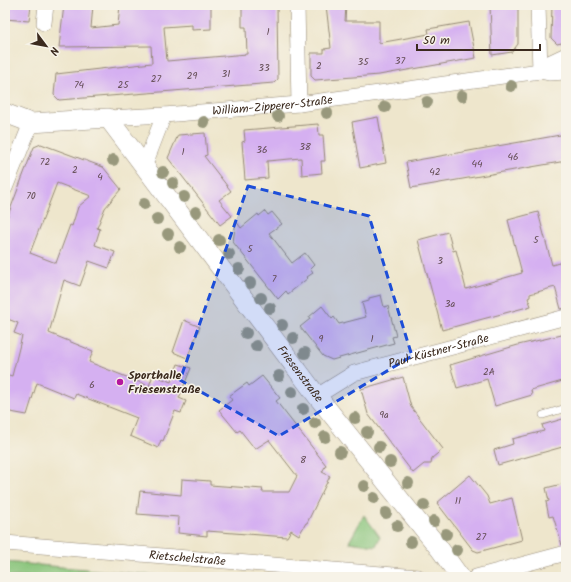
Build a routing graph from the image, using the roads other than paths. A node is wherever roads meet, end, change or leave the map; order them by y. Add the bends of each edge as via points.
1 (46, 5) edge
2 (297, 5) edge
3 (538, 5) edge
4 (44, 23) dead end
5 (566, 55) edge
6 (540, 71) junction
7 (566, 72) edge
8 (299, 104) junction
9 (5, 113) edge
10 (164, 116) junction
11 (108, 118) junction
12 (31, 123) junction
13 (144, 167) junction
14 (5, 188) edge
15 (566, 317) edge
16 (317, 396) junction
17 (566, 408) edge
18 (543, 415) dead end
19 (5, 542) edge
20 (566, 553) edge
21 (418, 577) edge
22 (460, 577) edge
23 (476, 577) edge

1 - 4 street
2 - 8 street
3 - 6 street
5 - 6 street, William-Zipperer-Straße via 548,63
6 - 7 street, William-Zipperer-Straße
6 - 8 street, William-Zipperer-Straße
8 - 10 street, William-Zipperer-Straße
9 - 12 street, William-Zipperer-Straße
10 - 11 street, William-Zipperer-Straße
10 - 13 street
11 - 12 street, William-Zipperer-Straße
11 - 13 street, Friesenstraße
12 - 14 street
13 - 16 street, Friesenstraße
15 - 16 street, Paul-Küstner-Straße via 354,373
16 - 22 street, Friesenstraße
17 - 18 lane
19 - 21 street, Rietschelstraße
20 - 23 street

